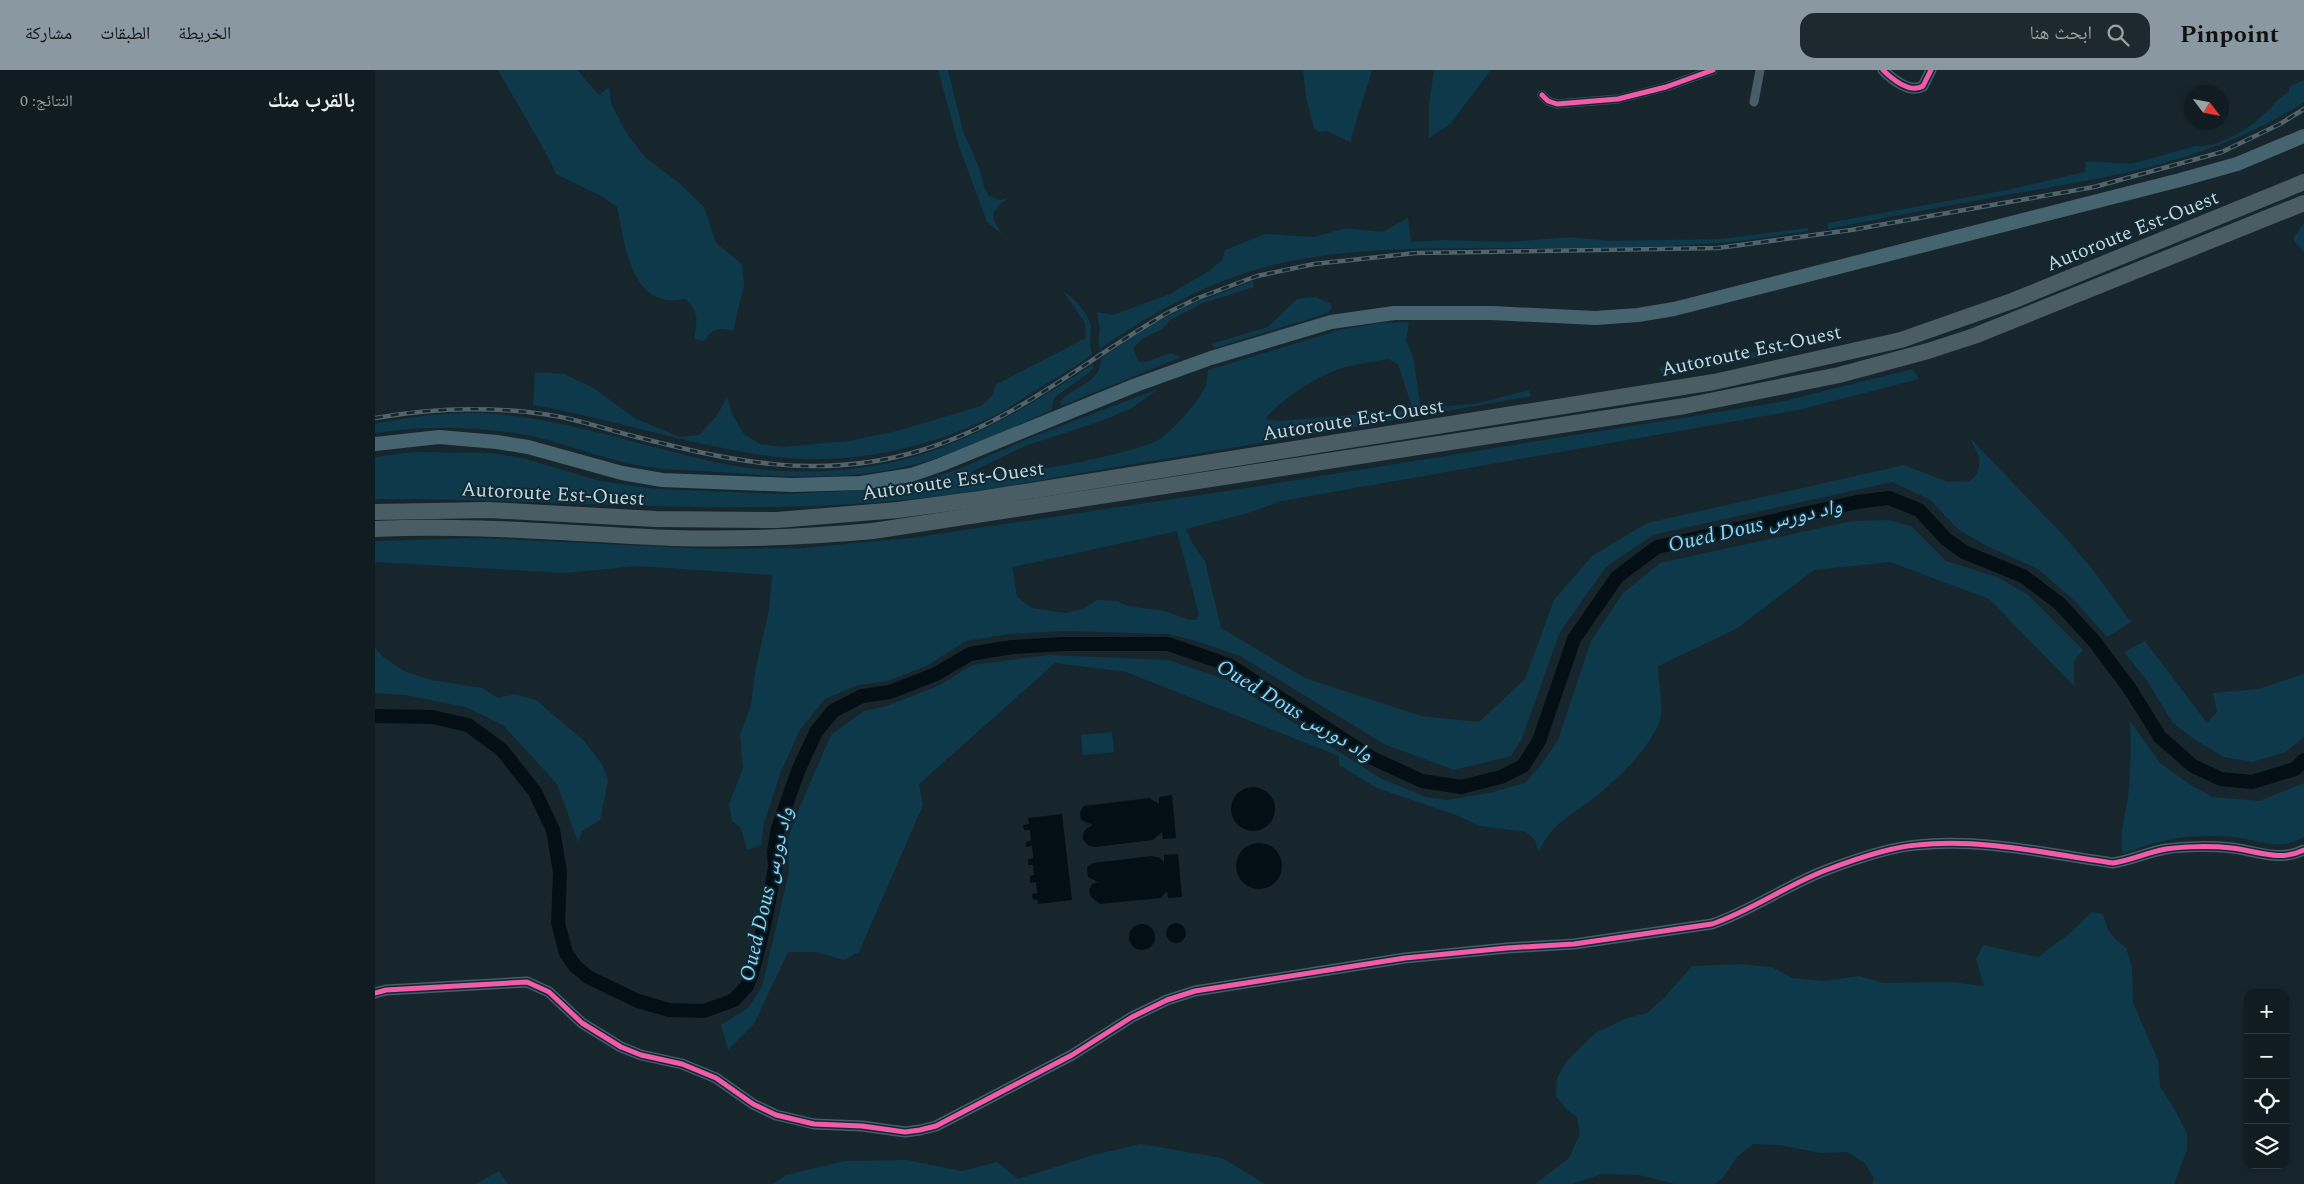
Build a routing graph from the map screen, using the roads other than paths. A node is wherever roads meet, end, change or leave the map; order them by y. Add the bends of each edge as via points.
1 (1713, 70) edge
2 (1760, 70) edge
3 (1883, 70) edge
4 (1931, 70) edge
5 (1542, 95) dead end
6 (1754, 102) dead end
7 (2304, 136) edge
8 (2304, 182) edge
9 (2304, 204) edge
10 (375, 444) edge
11 (375, 512) edge
12 (375, 529) edge
13 (2304, 850) edge
14 (375, 993) edge

1 - 5 street via 1618,98 1557,104
2 - 6 street
3 - 4 street via 1898,82 1915,89 1923,86
7 - 10 main road via 2237,164 2180,180 1639,315 1595,318 1394,313 1331,322 1211,358 1136,385 940,465 899,478 835,485 679,481 642,477 528,447 473,439 439,438
8 - 11 highway, Autoroute Est-Ouest via 1955,322 1901,340 1714,382 990,498 889,511 777,520 656,519 489,510
9 - 12 highway, Autoroute Est-Ouest via 1974,336 1839,375 1685,406 968,518 802,538 673,538 534,530
13 - 14 street via 2280,857 2232,848 2166,849 2113,863 1974,845 1894,848 1806,878 1728,919 1711,924 1574,944 1405,958 1195,992 1167,1000 1132,1016 1072,1055 937,1126 905,1132 814,1124 776,1114 753,1104 716,1078 682,1064 621,1047 582,1023 549,992 527,982

